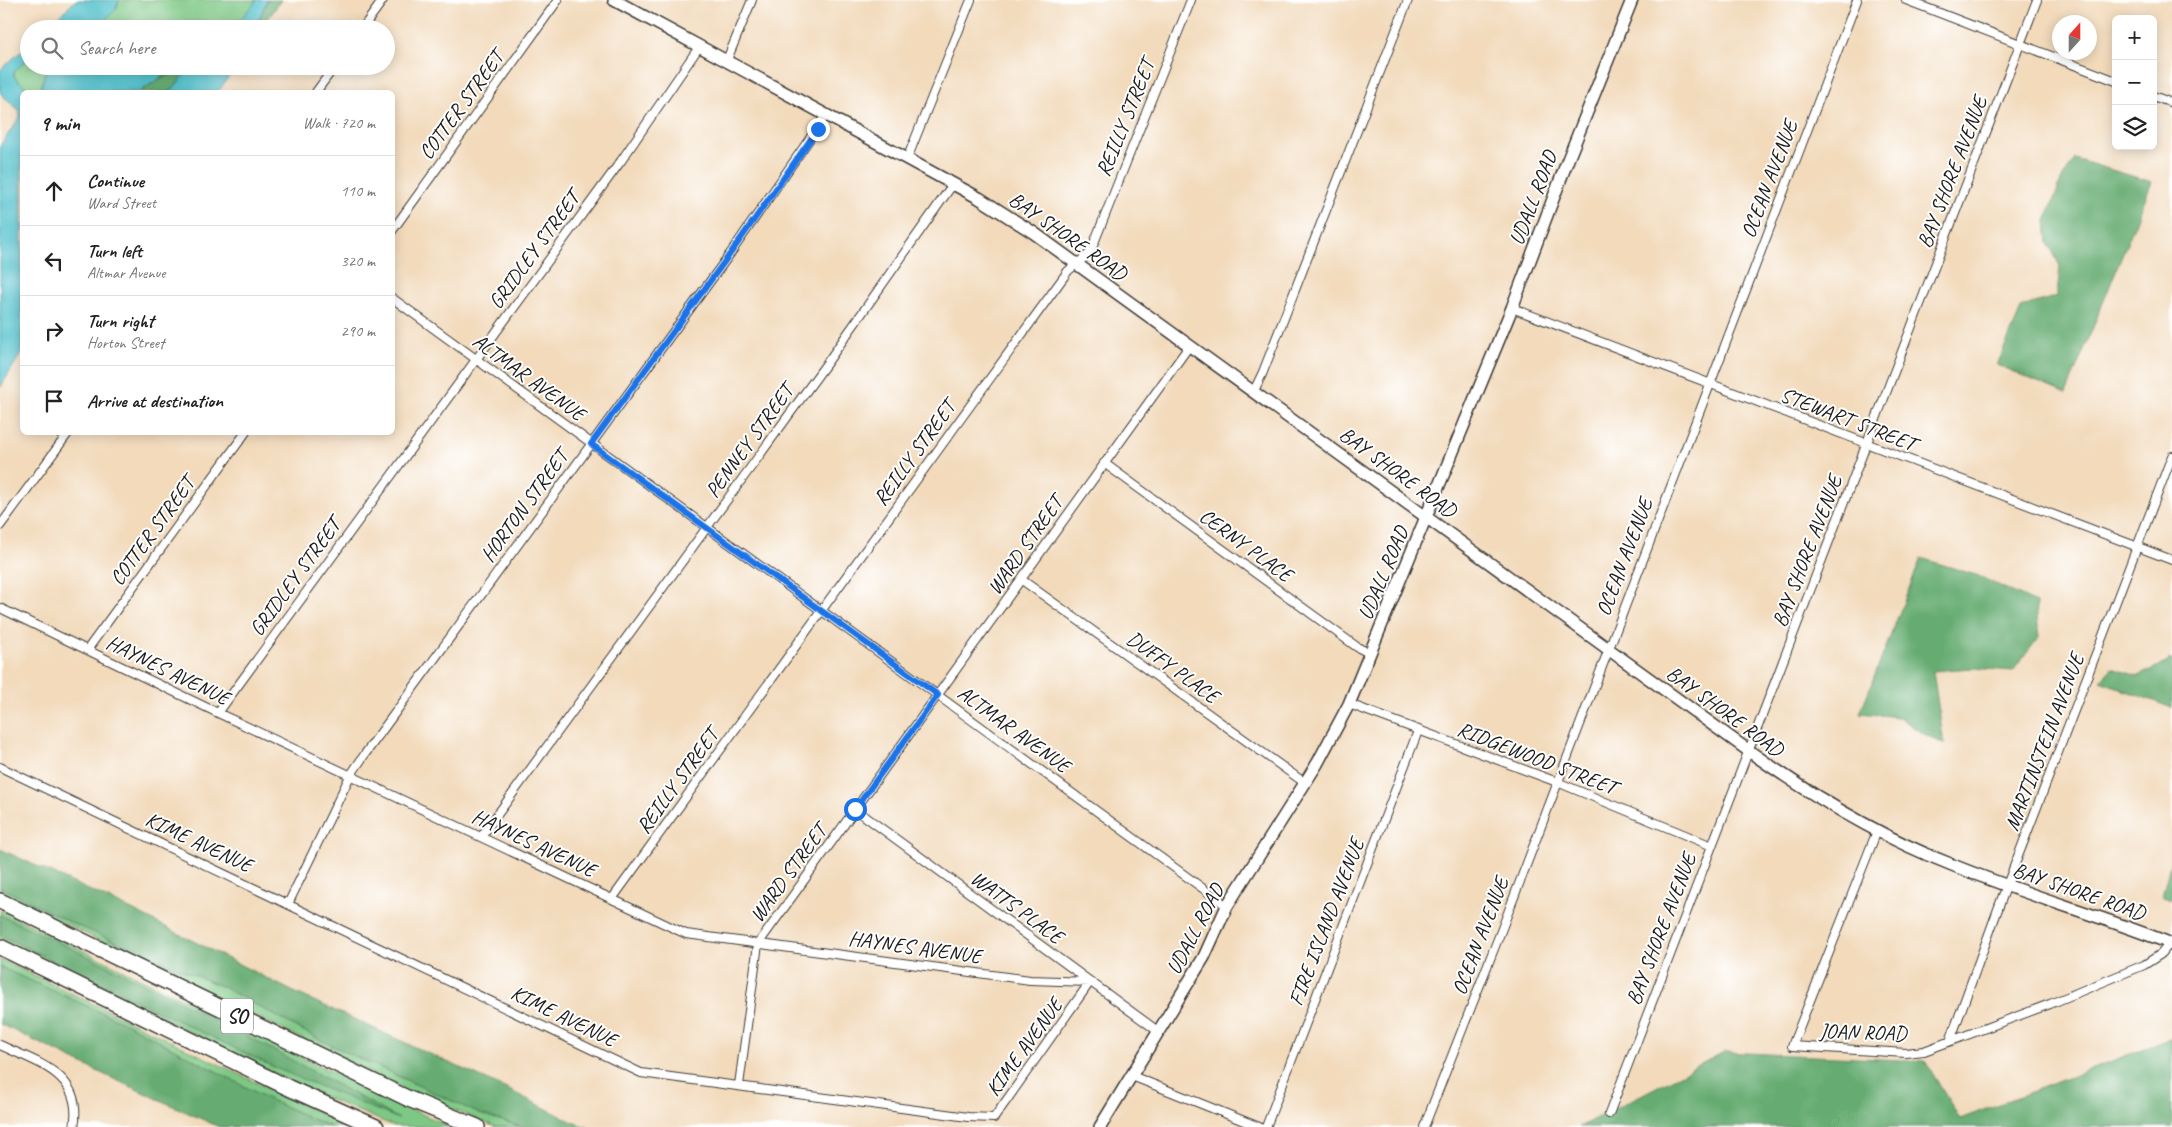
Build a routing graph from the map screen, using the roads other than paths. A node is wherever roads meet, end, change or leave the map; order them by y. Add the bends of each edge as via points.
1 (383, 0) edge
2 (558, 0) edge
3 (614, 0) edge
4 (752, 0) edge
5 (971, 0) edge
6 (1191, 0) edge
7 (1408, 0) edge
8 (1632, 0) edge
9 (1857, 0) edge
10 (1906, 0) edge
11 (2037, 0) edge
12 (369, 20) edge
13 (2020, 44) junction
14 (699, 47) junction
15 (726, 62) junction
16 (328, 75) edge
17 (2112, 79) edge
18 (317, 90) edge
19 (2157, 97) edge
20 (2172, 103) edge
21 (826, 115) junction
22 (906, 159) junction
23 (953, 184) junction
24 (395, 227) edge
25 (1078, 263) junction
26 (395, 300) edge
27 (1512, 308) junction
28 (1190, 344) junction
29 (476, 360) junction
30 (1709, 384) junction
31 (1254, 391) junction
32 (67, 435) edge
33 (244, 435) edge
34 (591, 444) junction
35 (1865, 444) junction
36 (2172, 456) edge
37 (1104, 463) junction
38 (1426, 516) junction
39 (0, 526) edge
40 (707, 528) junction
41 (2137, 547) junction
42 (2172, 560) edge
43 (1022, 580) junction
44 (0, 608) edge
45 (822, 610) junction
46 (1608, 649) junction
47 (87, 650) junction
48 (1369, 653) junction
49 (938, 695) junction
50 (1349, 704) junction
51 (218, 713) junction
52 (1418, 731) junction
53 (1749, 751) junction
54 (0, 767) edge
55 (350, 776) junction
56 (1557, 782) junction
57 (1304, 783) junction
58 (855, 809) junction
59 (1876, 831) junction
60 (482, 837) junction
61 (1712, 846) junction
62 (2008, 885) junction
63 (612, 899) junction
64 (0, 901) edge
65 (288, 904) junction
66 (1227, 906) junction
67 (758, 944) junction
68 (2171, 944) edge
69 (0, 947) edge
70 (1090, 982) junction
71 (1159, 1032) junction
72 (1950, 1041) junction
73 (0, 1045) edge
74 (1132, 1076) junction
75 (739, 1085) junction
76 (1609, 1114) dead end
77 (1244, 1124) edge
78 (74, 1127) edge
79 (376, 1127) edge
80 (476, 1127) edge
81 (1100, 1127) edge
82 (1259, 1127) edge
83 (1266, 1127) edge
84 (1424, 1127) edge

1 - 12 street
2 - 24 street, COTTER STREET
3 - 14 main road, BAY SHORE ROAD
4 - 15 street
5 - 22 street
6 - 25 street, REILLY STREET via 1092,248
7 - 31 street
8 - 27 main road, UDALL ROAD
9 - 30 street, OCEAN AVENUE
10 - 13 street
11 - 13 street, BAY SHORE AVENUE
13 - 17 street
13 - 35 street, BAY SHORE AVENUE
14 - 15 main road, BAY SHORE ROAD
14 - 29 street, GRIDLEY STREET via 621,161
15 - 21 main road, BAY SHORE ROAD
16 - 18 street
19 - 20 street
21 - 22 main road, BAY SHORE ROAD
21 - 34 street, HORTON STREET via 730,254
22 - 23 main road, BAY SHORE ROAD
23 - 25 main road, BAY SHORE ROAD via 1007,215
23 - 40 street, PENNEY STREET
25 - 28 main road, BAY SHORE ROAD
25 - 45 street, REILLY STREET via 1063,278
26 - 29 street, ALTMAR AVENUE
27 - 30 street, STEWART STREET
27 - 38 main road, UDALL ROAD
28 - 31 main road, BAY SHORE ROAD
28 - 37 street, WARD STREET
29 - 34 street, ALTMAR AVENUE
29 - 51 street, GRIDLEY STREET
30 - 35 street, STEWART STREET
30 - 46 street, OCEAN AVENUE
31 - 38 main road, BAY SHORE ROAD
32 - 39 street
33 - 47 street, COTTER STREET
34 - 40 street, ALTMAR AVENUE
34 - 55 street, HORTON STREET
35 - 41 street, STEWART STREET
35 - 53 street, BAY SHORE AVENUE
36 - 41 street, MARTINSTEIN AVENUE
37 - 43 street, WARD STREET
37 - 48 street, CERNY PLACE
38 - 46 main road, BAY SHORE ROAD
38 - 48 main road, UDALL ROAD
40 - 45 street, ALTMAR AVENUE
40 - 60 street, PENNEY STREET
41 - 42 street, STEWART STREET
41 - 62 street, MARTINSTEIN AVENUE
43 - 49 street, WARD STREET
43 - 57 street, DUFFY PLACE
44 - 47 street, HAYNES AVENUE
45 - 49 street, ALTMAR AVENUE
45 - 63 street, REILLY STREET
46 - 53 main road, BAY SHORE ROAD
46 - 56 street, OCEAN AVENUE
47 - 51 street, HAYNES AVENUE
48 - 50 main road, UDALL ROAD
49 - 58 street, WARD STREET
49 - 66 street, ALTMAR AVENUE
50 - 52 street, RIDGEWOOD STREET
50 - 57 main road, UDALL ROAD
51 - 55 street, HAYNES AVENUE
52 - 56 street, RIDGEWOOD STREET
52 - 83 street, FIRE ISLAND AVENUE
53 - 59 main road, BAY SHORE ROAD via 1801,787
53 - 61 street, BAY SHORE AVENUE
54 - 65 street, KIME AVENUE
55 - 60 street, HAYNES AVENUE
55 - 65 street, HORTON STREET
56 - 61 street, RIDGEWOOD STREET
56 - 84 street, OCEAN AVENUE
57 - 66 main road, UDALL ROAD
58 - 67 street, WARD STREET
58 - 70 street, WATTS PLACE
59 - 62 main road, BAY SHORE ROAD via 1949,864
59 - 72 street, JOAN ROAD via 1792,1046 1906,1053 1924,1051
60 - 63 street, HAYNES AVENUE
61 - 76 street, BAY SHORE AVENUE
62 - 68 main road, BAY SHORE ROAD
62 - 72 street, MARTINSTEIN AVENUE
63 - 67 street, HAYNES AVENUE via 686,934
64 - 80 highway, SO via 394,1092
65 - 75 street, KIME AVENUE via 642,1073
66 - 71 main road, UDALL ROAD via 1204,957
67 - 70 street, HAYNES AVENUE via 1030,980
67 - 75 street, WARD STREET
68 - 72 street, JOAN ROAD via 2144,965
69 - 79 highway, SO via 274,1081
70 - 71 street, WATTS PLACE
70 - 75 street, KIME AVENUE via 994,1118
71 - 74 main road, UDALL ROAD
73 - 78 street via 55,1070 75,1098
74 - 77 street
74 - 81 main road, UDALL ROAD
77 - 82 street

